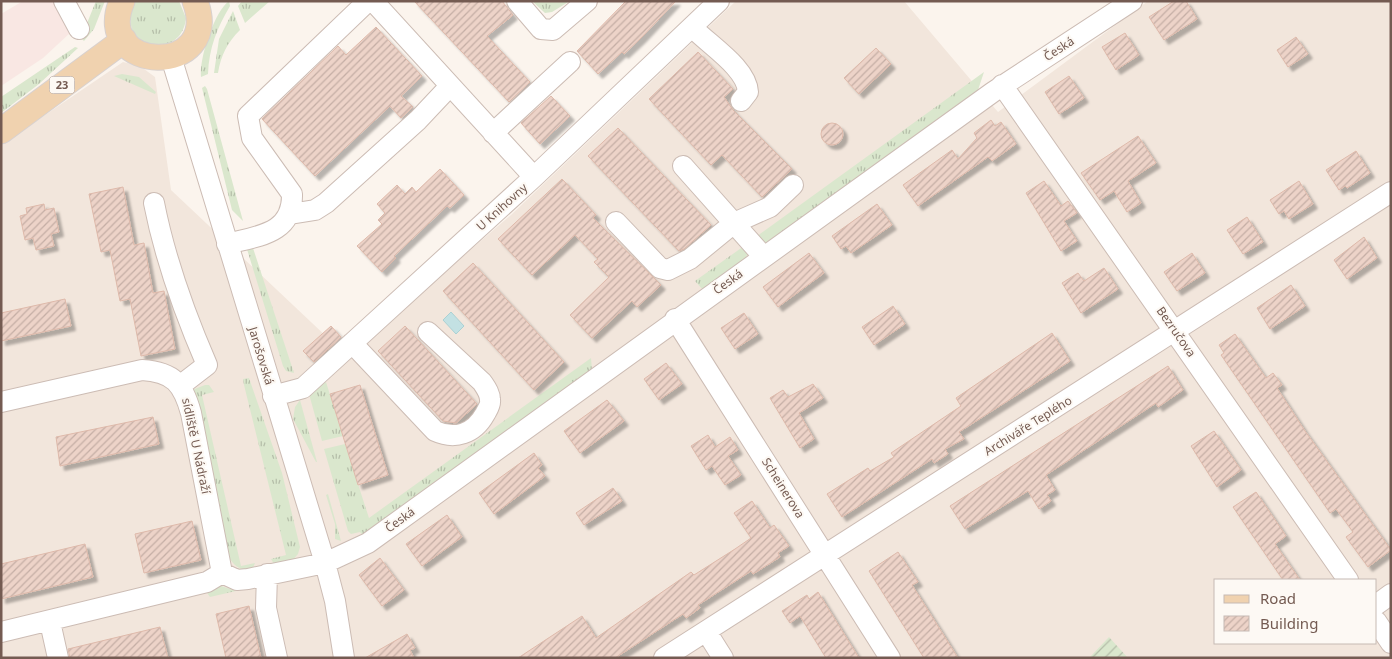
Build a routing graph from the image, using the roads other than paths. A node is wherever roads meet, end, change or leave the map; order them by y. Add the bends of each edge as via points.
1 (64, 1) edge
2 (122, 1) edge
3 (195, 1) edge
4 (368, 1) edge
5 (373, 1) edge
6 (516, 1) edge
7 (587, 1) edge
8 (720, 1) edge
9 (1130, 2) edge
10 (692, 28) junction
11 (80, 29) dead end
12 (124, 40) junction
13 (171, 57) junction
14 (570, 62) dead end
15 (1002, 85) junction
16 (450, 86) junction
17 (741, 101) dead end
18 (1, 131) edge
19 (493, 133) junction
20 (682, 166) dead end
21 (534, 177) junction
22 (793, 185) dead end
23 (1391, 192) edge
24 (154, 203) dead end
25 (290, 214) junction
26 (616, 222) dead end
27 (734, 223) junction
28 (227, 244) junction
29 (763, 256) junction
30 (675, 320) junction
31 (428, 332) dead end
32 (1175, 332) junction
33 (352, 343) junction
34 (181, 386) junction
35 (273, 396) junction
36 (1, 402) edge
37 (825, 554) junction
38 (325, 563) junction
39 (222, 573) junction
40 (267, 574) junction
41 (1347, 579) edge
42 (1391, 594) edge
43 (1377, 604) edge
44 (50, 622) junction
45 (1377, 622) edge
46 (706, 631) junction
47 (1, 632) edge
48 (1391, 642) edge
49 (58, 658) edge
50 (277, 658) edge
51 (344, 658) edge
52 (664, 658) edge
53 (723, 658) edge
54 (890, 658) edge

1 - 11 street
2 - 12 main road via 118,18
3 - 13 main road via 199,19 195,35 185,49
4 - 25 street via 248,116 252,138 292,194
5 - 16 street
6 - 7 street via 541,29 553,30
8 - 10 street, U Knihovny
9 - 15 street, Česká
10 - 17 street via 742,72 748,83 748,92
10 - 21 street, U Knihovny
12 - 13 main road via 144,56 153,59
12 - 18 main road, 23
13 - 28 street, Jarošovská
14 - 19 street
15 - 29 street, Česká
15 - 32 street, Bezručova
16 - 19 street
16 - 25 street via 418,120 326,203 315,210
19 - 21 street
20 - 27 street
21 - 33 street, U Knihovny
22 - 27 street via 770,207
23 - 32 street, Archiváře Teplého
24 - 34 street via 160,234 185,314 207,365
25 - 28 street via 282,226
26 - 27 street via 660,268 668,270 690,259
27 - 29 street
28 - 35 street, Jarošovská
29 - 30 street, Česká
30 - 37 street, Scheinerova
30 - 38 street, Česká via 368,543
31 - 33 street via 489,392 491,401 488,409 476,427 466,433 444,435 435,430
32 - 37 street, Archiváře Teplého
32 - 41 street, Bezručova via 1269,476
33 - 35 street, U Knihovny via 303,388
34 - 36 street, sídliště U Nádraží via 168,376 142,370
34 - 39 street, sídliště U Nádraží via 191,413
35 - 38 street, Jarošovská
37 - 46 street, Archiváře Teplého
37 - 54 street, Scheinerova
38 - 40 street
38 - 51 street, Jarošovská
39 - 40 street via 237,580
39 - 44 street via 207,582
40 - 50 street via 266,608
42 - 43 street
44 - 47 street
44 - 49 street
45 - 48 street
46 - 52 street, Archiváře Teplého
46 - 53 street

